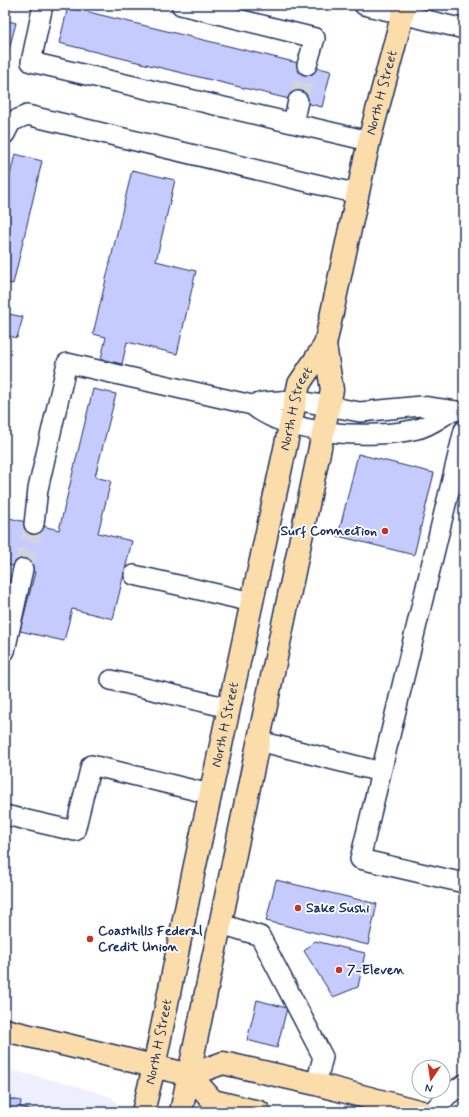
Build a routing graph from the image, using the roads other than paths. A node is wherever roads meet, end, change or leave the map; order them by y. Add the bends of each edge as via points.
1 (43, 5) edge
2 (181, 5) edge
3 (364, 5) edge
4 (404, 10) edge
5 (464, 29) edge
6 (307, 65) tunnel mouth
7 (298, 101) tunnel mouth
8 (293, 123) junction
9 (5, 134) edge
10 (369, 141) junction
11 (358, 194) junction
12 (325, 344) junction
13 (295, 400) junction
14 (252, 405) junction
15 (328, 407) junction
16 (458, 411) edge
17 (290, 424) junction
18 (464, 430) edge
19 (324, 431) junction
20 (34, 524) tunnel mouth
21 (23, 569) tunnel mouth
22 (134, 575) dead end
23 (252, 602) junction
24 (5, 652) edge
25 (110, 680) dead end
26 (229, 708) junction
27 (259, 741) junction
28 (381, 772) junction
29 (210, 794) junction
30 (5, 814) edge
31 (464, 883) edge
32 (221, 924) junction
33 (5, 1030) edge
34 (154, 1067) junction
35 (190, 1075) junction
36 (316, 1084) junction
37 (464, 1084) edge
38 (143, 1112) edge
39 (181, 1112) edge
40 (259, 1112) edge
41 (422, 1112) edge
42 (432, 1112) edge

1 - 8 street via 32,62
2 - 6 street via 315,38
3 - 4 street
4 - 5 street
4 - 10 main road, North H Street
7 - 8 street
8 - 10 street
9 - 11 street via 11,122 27,115
10 - 11 main road, North H Street
11 - 12 main road, North H Street
12 - 13 main road, North H Street via 299,384
12 - 15 main road, North H Street via 332,390
13 - 14 street
13 - 15 street
13 - 17 main road, North H Street
14 - 17 street via 263,414
14 - 20 street via 67,363 38,489
15 - 16 street via 360,412 421,406
15 - 19 main road, North H Street
16 - 19 street via 419,429 376,436
17 - 19 street
17 - 23 main road, North H Street
18 - 28 street
19 - 27 main road, North H Street
21 - 24 street
22 - 23 street
23 - 26 main road, North H Street
25 - 26 street
26 - 29 main road, North H Street
27 - 28 street
27 - 32 main road, North H Street
28 - 31 street via 360,859
29 - 30 street via 91,765 75,831
29 - 34 main road, North H Street
32 - 35 main road, North H Street
32 - 36 street via 260,936 323,1057
33 - 34 main road
34 - 35 main road
34 - 38 main road, North H Street
35 - 36 main road via 223,1063
35 - 39 main road, North H Street
35 - 40 main road via 213,1101
36 - 41 main road
37 - 42 street via 448,1095

